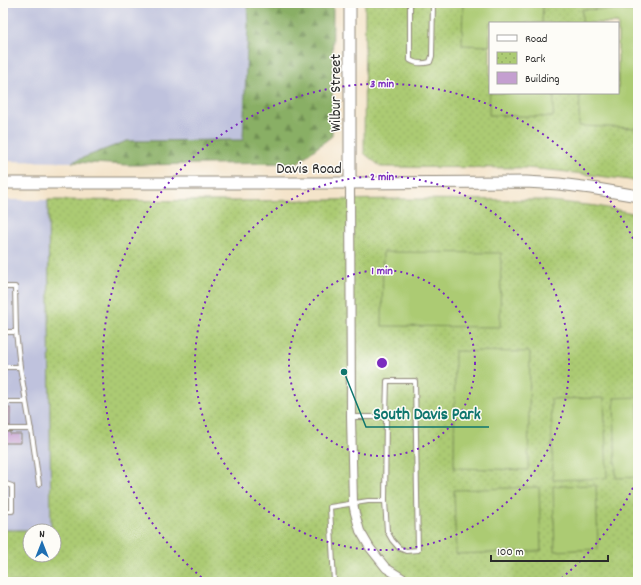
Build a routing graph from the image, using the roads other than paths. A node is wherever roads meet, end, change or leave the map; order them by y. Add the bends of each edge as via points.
1 (350, 3) edge
2 (410, 3) edge
3 (433, 3) edge
4 (3, 183) edge
5 (350, 183) junction
6 (638, 196) edge
7 (3, 287) edge
8 (3, 332) edge
9 (16, 332) junction
10 (3, 367) edge
11 (20, 367) junction
12 (3, 402) edge
13 (25, 402) junction
14 (352, 417) junction
15 (386, 417) junction
16 (3, 429) edge
17 (30, 429) junction
18 (3, 483) edge
19 (39, 484) dead end
20 (385, 501) junction
21 (353, 503) junction
22 (3, 511) edge
23 (334, 582) edge
24 (410, 582) edge

1 - 5 street, Wilbur Street
2 - 3 lane via 410,60 424,64 430,62 432,56
4 - 5 street, Davis Road
5 - 6 street, Davis Road via 526,182 585,187
5 - 14 street
7 - 9 lane via 15,287
8 - 9 lane
9 - 11 lane
10 - 11 lane
11 - 13 lane
12 - 13 lane
13 - 17 lane
14 - 15 lane
14 - 21 street
15 - 20 lane
15 - 20 lane via 387,381 415,381 418,550 406,551 398,548 392,540 387,531
16 - 17 lane
17 - 19 lane
18 - 22 lane via 12,486 12,511
20 - 21 lane
21 - 23 lane via 330,507
21 - 24 street via 360,531 370,548 386,568

